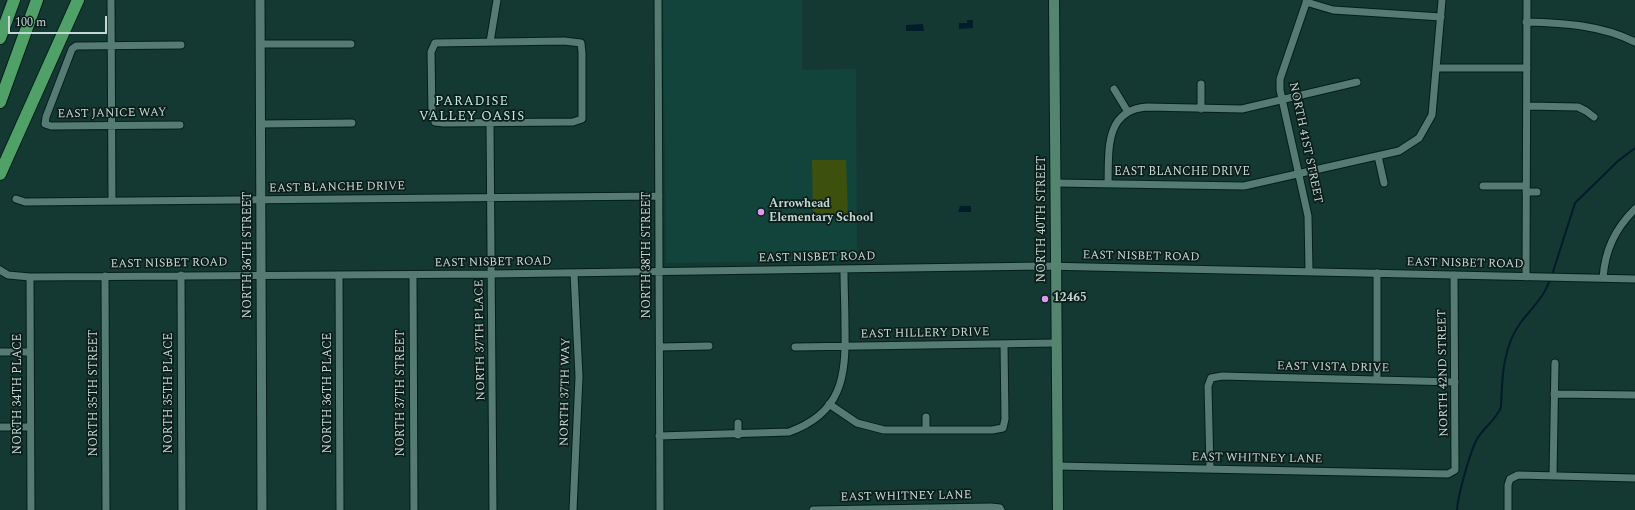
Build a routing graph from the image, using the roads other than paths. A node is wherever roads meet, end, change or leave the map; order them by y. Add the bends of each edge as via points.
1 (14, 0) edge
2 (37, 0) edge
3 (78, 0) edge
4 (111, 0) edge
5 (260, 0) edge
6 (497, 0) edge
7 (658, 0) edge
8 (1054, 0) edge
9 (1442, 0) edge
10 (1526, 0) edge
11 (1307, 1) edge
12 (1441, 17) junction
13 (1526, 22) junction
14 (0, 38) edge
15 (490, 42) junction
16 (1635, 42) edge
17 (260, 44) junction
18 (351, 44) dead end
19 (181, 45) dead end
20 (111, 46) junction
21 (1437, 68) junction
22 (1527, 68) junction
23 (1356, 82) dead end
24 (1202, 84) dead end
25 (1114, 89) dead end
26 (1282, 100) junction
27 (0, 102) edge
28 (1526, 106) junction
29 (1201, 109) junction
30 (1128, 112) junction
31 (1594, 118) dead end
32 (490, 122) junction
33 (352, 123) dead end
34 (180, 124) dead end
35 (260, 124) junction
36 (111, 126) junction
37 (1378, 156) junction
38 (0, 174) edge
39 (1299, 175) junction
40 (1055, 183) junction
41 (1384, 183) dead end
42 (1108, 184) junction
43 (1483, 186) dead end
44 (1526, 189) junction
45 (1538, 192) dead end
46 (659, 196) junction
47 (490, 197) junction
48 (16, 199) dead end
49 (260, 200) junction
50 (112, 201) junction
51 (1635, 209) edge
52 (1056, 266) junction
53 (844, 269) junction
54 (0, 270) edge
55 (660, 271) junction
56 (1309, 271) junction
57 (1377, 273) junction
58 (261, 274) junction
59 (491, 274) junction
60 (574, 274) junction
61 (181, 275) junction
62 (412, 275) junction
63 (1454, 275) junction
64 (105, 276) junction
65 (339, 276) junction
66 (30, 277) junction
67 (1526, 277) junction
68 (1602, 278) junction
69 (1635, 279) edge
70 (1056, 343) junction
71 (1004, 344) junction
72 (709, 346) dead end
73 (845, 346) junction
74 (660, 347) junction
75 (795, 347) dead end
76 (0, 352) edge
77 (30, 352) junction
78 (1555, 363) dead end
79 (1377, 380) junction
80 (1455, 382) junction
81 (1554, 394) junction
82 (1635, 396) edge
83 (829, 404) junction
84 (926, 417) dead end
85 (738, 423) dead end
86 (0, 427) edge
87 (30, 427) junction
88 (926, 430) junction
89 (738, 435) junction
90 (659, 436) junction
91 (1057, 466) junction
92 (1210, 469) junction
93 (1455, 470) joint
94 (1553, 476) junction
95 (1635, 478) edge
96 (1001, 509) edge
97 (31, 510) edge
98 (106, 510) edge
99 (182, 510) edge
100 (262, 510) edge
101 (340, 510) edge
102 (414, 510) edge
103 (493, 510) edge
104 (573, 510) edge
105 (660, 510) edge
106 (813, 510) edge
107 (1058, 510) edge
108 (1508, 510) edge

1 - 14 highway
2 - 27 highway
3 - 38 highway
4 - 20 street
5 - 17 street, NORTH 36TH STREET
6 - 15 street
7 - 46 street, NORTH 38TH STREET
8 - 40 main road, NORTH 40TH STREET
9 - 12 street
10 - 13 street
11 - 12 street via 1333,10
11 - 26 street, NORTH 41ST STREET via 1280,79
12 - 21 street
13 - 16 street via 1577,24
13 - 22 street
15 - 32 street via 435,43 431,52 432,114 435,122
15 - 32 street via 564,41 580,43 582,53 582,119 573,122
17 - 18 street
17 - 35 street, NORTH 36TH STREET
19 - 20 street
20 - 36 street
20 - 36 street, EAST JANICE WAY via 76,46 72,49 45,124
21 - 22 street
21 - 37 street, EAST BLANCHE DRIVE via 1432,115 1419,138 1399,151
22 - 28 street
23 - 26 street
24 - 29 street
25 - 30 street
26 - 29 street via 1242,109
26 - 39 street, NORTH 41ST STREET
28 - 31 street via 1578,107
28 - 44 street
29 - 30 street via 1139,108
30 - 42 street via 1116,123 1110,139
32 - 47 street, NORTH 37TH PLACE
33 - 35 street
34 - 36 street, EAST JANICE WAY
35 - 49 street, NORTH 36TH STREET
36 - 50 street
37 - 39 street, EAST BLANCHE DRIVE
37 - 41 street
39 - 42 street, EAST BLANCHE DRIVE via 1244,186
39 - 56 street, NORTH 41ST STREET via 1308,216
40 - 42 street, EAST BLANCHE DRIVE
40 - 52 main road, NORTH 40TH STREET
43 - 44 street
44 - 45 street
44 - 67 street
46 - 47 street, EAST BLANCHE DRIVE
46 - 55 street, NORTH 38TH STREET
47 - 49 street, EAST BLANCHE DRIVE
47 - 59 street, NORTH 37TH PLACE
48 - 50 street, EAST BLANCHE DRIVE via 25,202
49 - 50 street, EAST BLANCHE DRIVE
49 - 58 street, NORTH 36TH STREET
51 - 68 street via 1612,239
52 - 53 street, EAST NISBET ROAD
52 - 56 street, EAST NISBET ROAD
52 - 70 main road, NORTH 40TH STREET
53 - 55 street, EAST NISBET ROAD
53 - 73 street
54 - 66 street, EAST NISBET ROAD via 8,275
55 - 60 street, EAST NISBET ROAD
55 - 74 street, NORTH 38TH STREET
56 - 57 street, EAST NISBET ROAD
57 - 63 street, EAST NISBET ROAD
57 - 79 street
58 - 61 street, EAST NISBET ROAD
58 - 65 street, EAST NISBET ROAD
58 - 100 street, NORTH 36TH STREET
59 - 60 street, EAST NISBET ROAD
59 - 62 street, EAST NISBET ROAD
59 - 103 street, NORTH 37TH PLACE
60 - 104 street, NORTH 37TH WAY via 580,377
61 - 64 street, EAST NISBET ROAD
61 - 99 street, NORTH 35TH PLACE
62 - 65 street, EAST NISBET ROAD
62 - 102 street, NORTH 37TH STREET
63 - 67 street, EAST NISBET ROAD
63 - 80 street, NORTH 42ND STREET
64 - 66 street, EAST NISBET ROAD
64 - 98 street, NORTH 35TH STREET
65 - 101 street, NORTH 36TH PLACE
66 - 77 street, NORTH 34TH PLACE
67 - 68 street, EAST NISBET ROAD
68 - 69 street, EAST NISBET ROAD
70 - 71 street, EAST HILLERY DRIVE
70 - 91 main road, NORTH 40TH STREET
71 - 73 street, EAST HILLERY DRIVE
71 - 88 street via 1003,428
72 - 74 street
73 - 75 street, EAST HILLERY DRIVE
73 - 83 street via 841,384 835,398
74 - 90 street, NORTH 38TH STREET
76 - 77 street
77 - 87 street, NORTH 34TH PLACE
78 - 81 street
79 - 80 street, EAST VISTA DRIVE
79 - 92 street, EAST VISTA DRIVE via 1222,376 1211,378 1208,386
80 - 93 street, NORTH 42ND STREET
81 - 82 street
81 - 94 street
83 - 88 street via 857,423 869,427 895,431
83 - 89 street via 821,414 789,432
84 - 88 street
85 - 89 street
86 - 87 street
87 - 97 street, NORTH 34TH PLACE
89 - 90 street
90 - 105 street, NORTH 38TH STREET
91 - 92 street, EAST WHITNEY LANE
91 - 107 main road, NORTH 40TH STREET
92 - 93 street, EAST WHITNEY LANE via 1448,474
94 - 95 street
94 - 108 street via 1518,475 1510,479
96 - 106 street, EAST WHITNEY LANE

